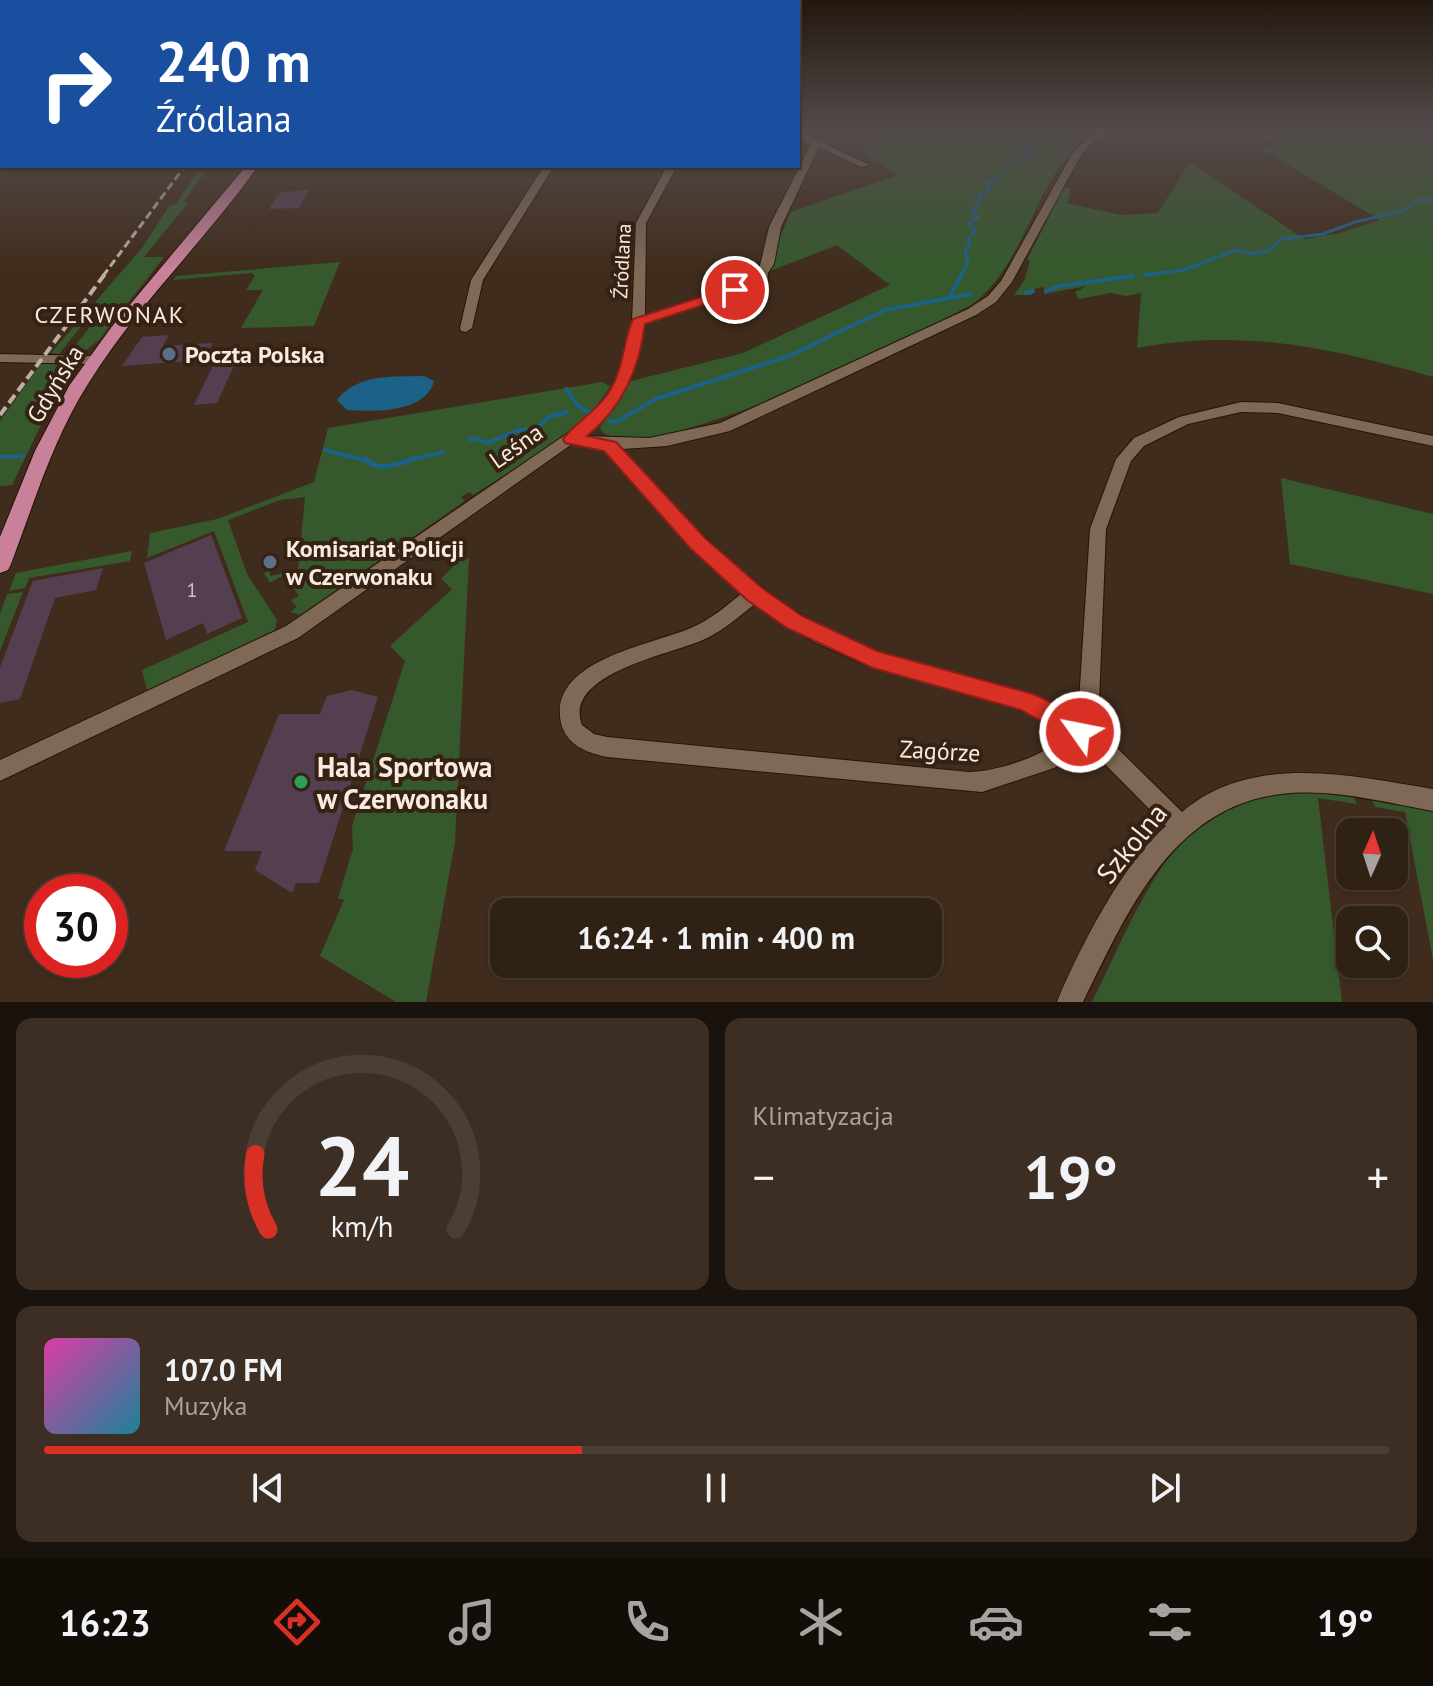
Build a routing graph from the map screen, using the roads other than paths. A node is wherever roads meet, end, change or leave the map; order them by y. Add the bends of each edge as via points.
1 (234, 177) edge
2 (244, 177) edge
3 (542, 177) edge
4 (666, 177) edge
5 (799, 177) edge
6 (1064, 177) edge
7 (184, 247) junction
8 (638, 322) junction
9 (466, 328) dead end
10 (0, 358) edge
11 (95, 360) junction
12 (571, 439) junction
13 (1433, 441) edge
14 (610, 446) junction
15 (0, 564) edge
16 (754, 594) junction
17 (1080, 732) junction
18 (0, 771) edge
19 (1433, 800) edge
20 (1179, 824) junction
21 (1070, 1002) edge

1 - 7 main road, Gdyńska
2 - 7 main road, Gdyńska
3 - 9 street via 477,280
4 - 8 street, Źródlana via 641,223
5 - 8 street via 775,227 763,280
6 - 14 street, Leśna via 1006,282 985,304 725,427 670,441
7 - 11 main road, Gdyńska
8 - 12 street, Źródlana via 633,357 620,388 596,419
10 - 11 street
11 - 15 main road, Gdyńska via 48,442
12 - 14 street, Leśna
12 - 18 street, Leśna via 292,632
13 - 17 street via 1278,408 1241,407 1184,420 1139,442 1124,459 1098,529 1089,702
14 - 16 street via 698,543
16 - 17 street via 845,648 902,669 1025,701
16 - 17 street, Zagórze via 699,633 588,678 571,703 572,729 580,739 607,747 982,782 1047,761 1065,751
17 - 20 street via 1120,763
19 - 20 street, Szkolna via 1337,784 1267,785 1205,806
20 - 21 street, Szkolna via 1122,899

